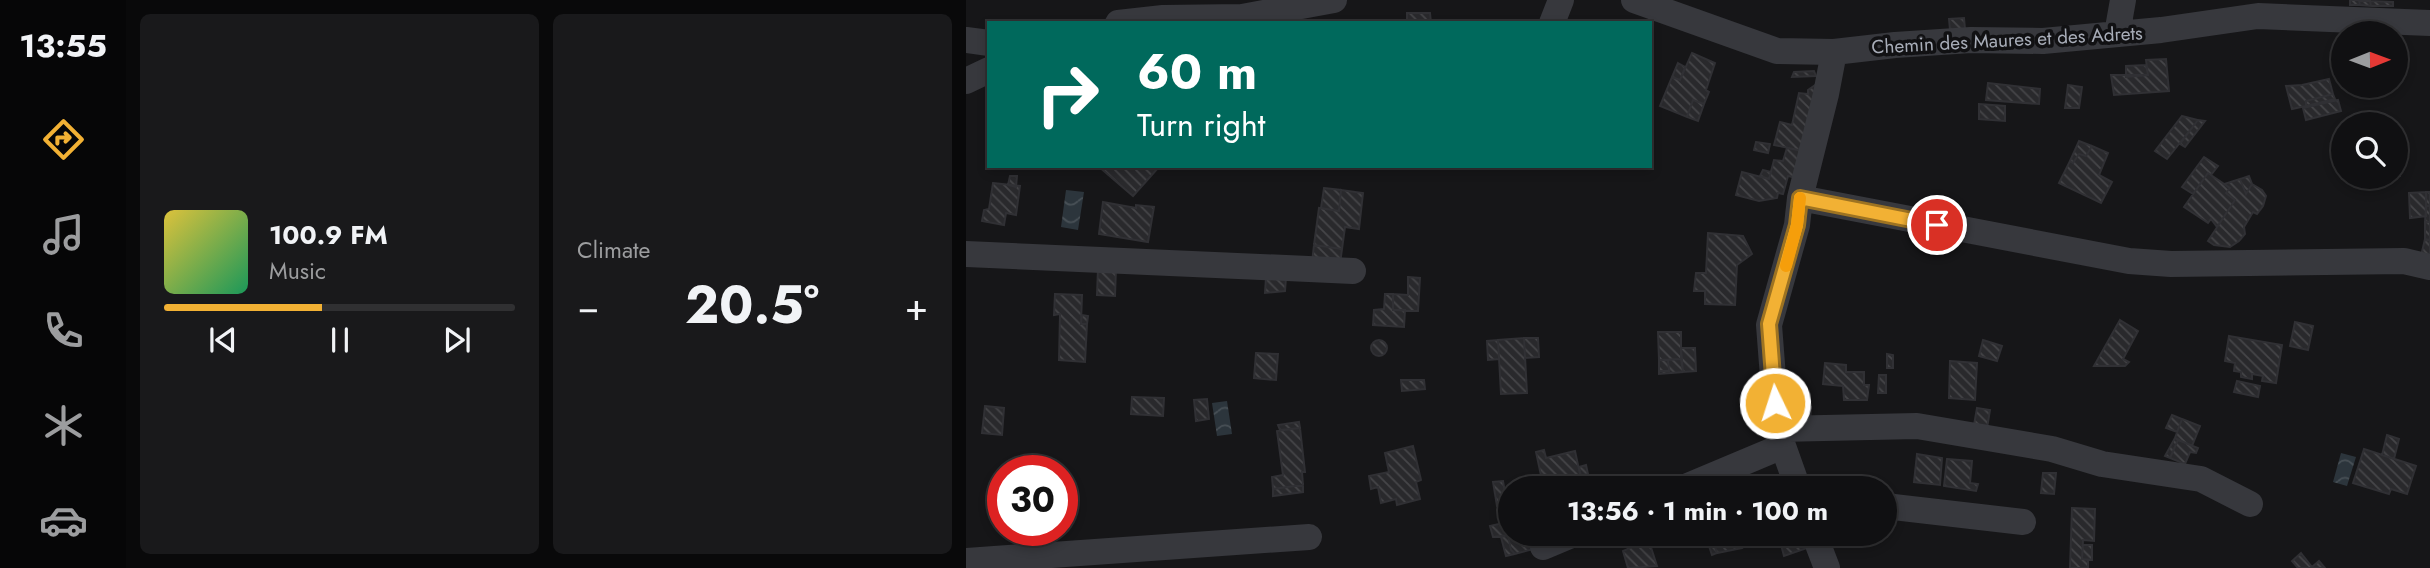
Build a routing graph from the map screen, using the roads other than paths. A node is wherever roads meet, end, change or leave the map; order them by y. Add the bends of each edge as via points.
1 (1334, 0) edge
2 (1561, 0) edge
3 (1634, 0) edge
4 (2123, 0) edge
5 (1136, 21) edge
6 (1553, 21) edge
7 (2430, 23) edge
8 (2117, 34) junction
9 (966, 40) edge
10 (987, 43) edge
11 (1834, 52) junction
12 (987, 71) edge
13 (966, 81) edge
14 (1800, 198) junction
15 (966, 254) edge
16 (2430, 267) edge
17 (1353, 271) dead end
18 (1780, 438) junction
19 (1706, 476) edge
20 (1794, 476) edge
21 (2250, 504) dead end
22 (1897, 507) edge
23 (2023, 522) dead end
24 (1309, 537) dead end
25 (1819, 546) edge
26 (966, 561) edge
27 (1827, 568) edge

1 - 5 street via 1242,17
2 - 6 street
3 - 11 street, Chemin des Maures et des Adrets via 1777,51
4 - 8 street
7 - 8 street, Chemin des Maures et des Adrets via 2258,16
8 - 11 street, Chemin des Maures et des Adrets
9 - 10 street
11 - 14 street
12 - 13 street
14 - 16 street via 2129,261 2404,261
14 - 18 street via 1797,225 1769,324
15 - 17 street
18 - 19 street
18 - 20 street
18 - 21 street via 1917,426 2201,479
22 - 23 street
24 - 26 street
25 - 27 street

